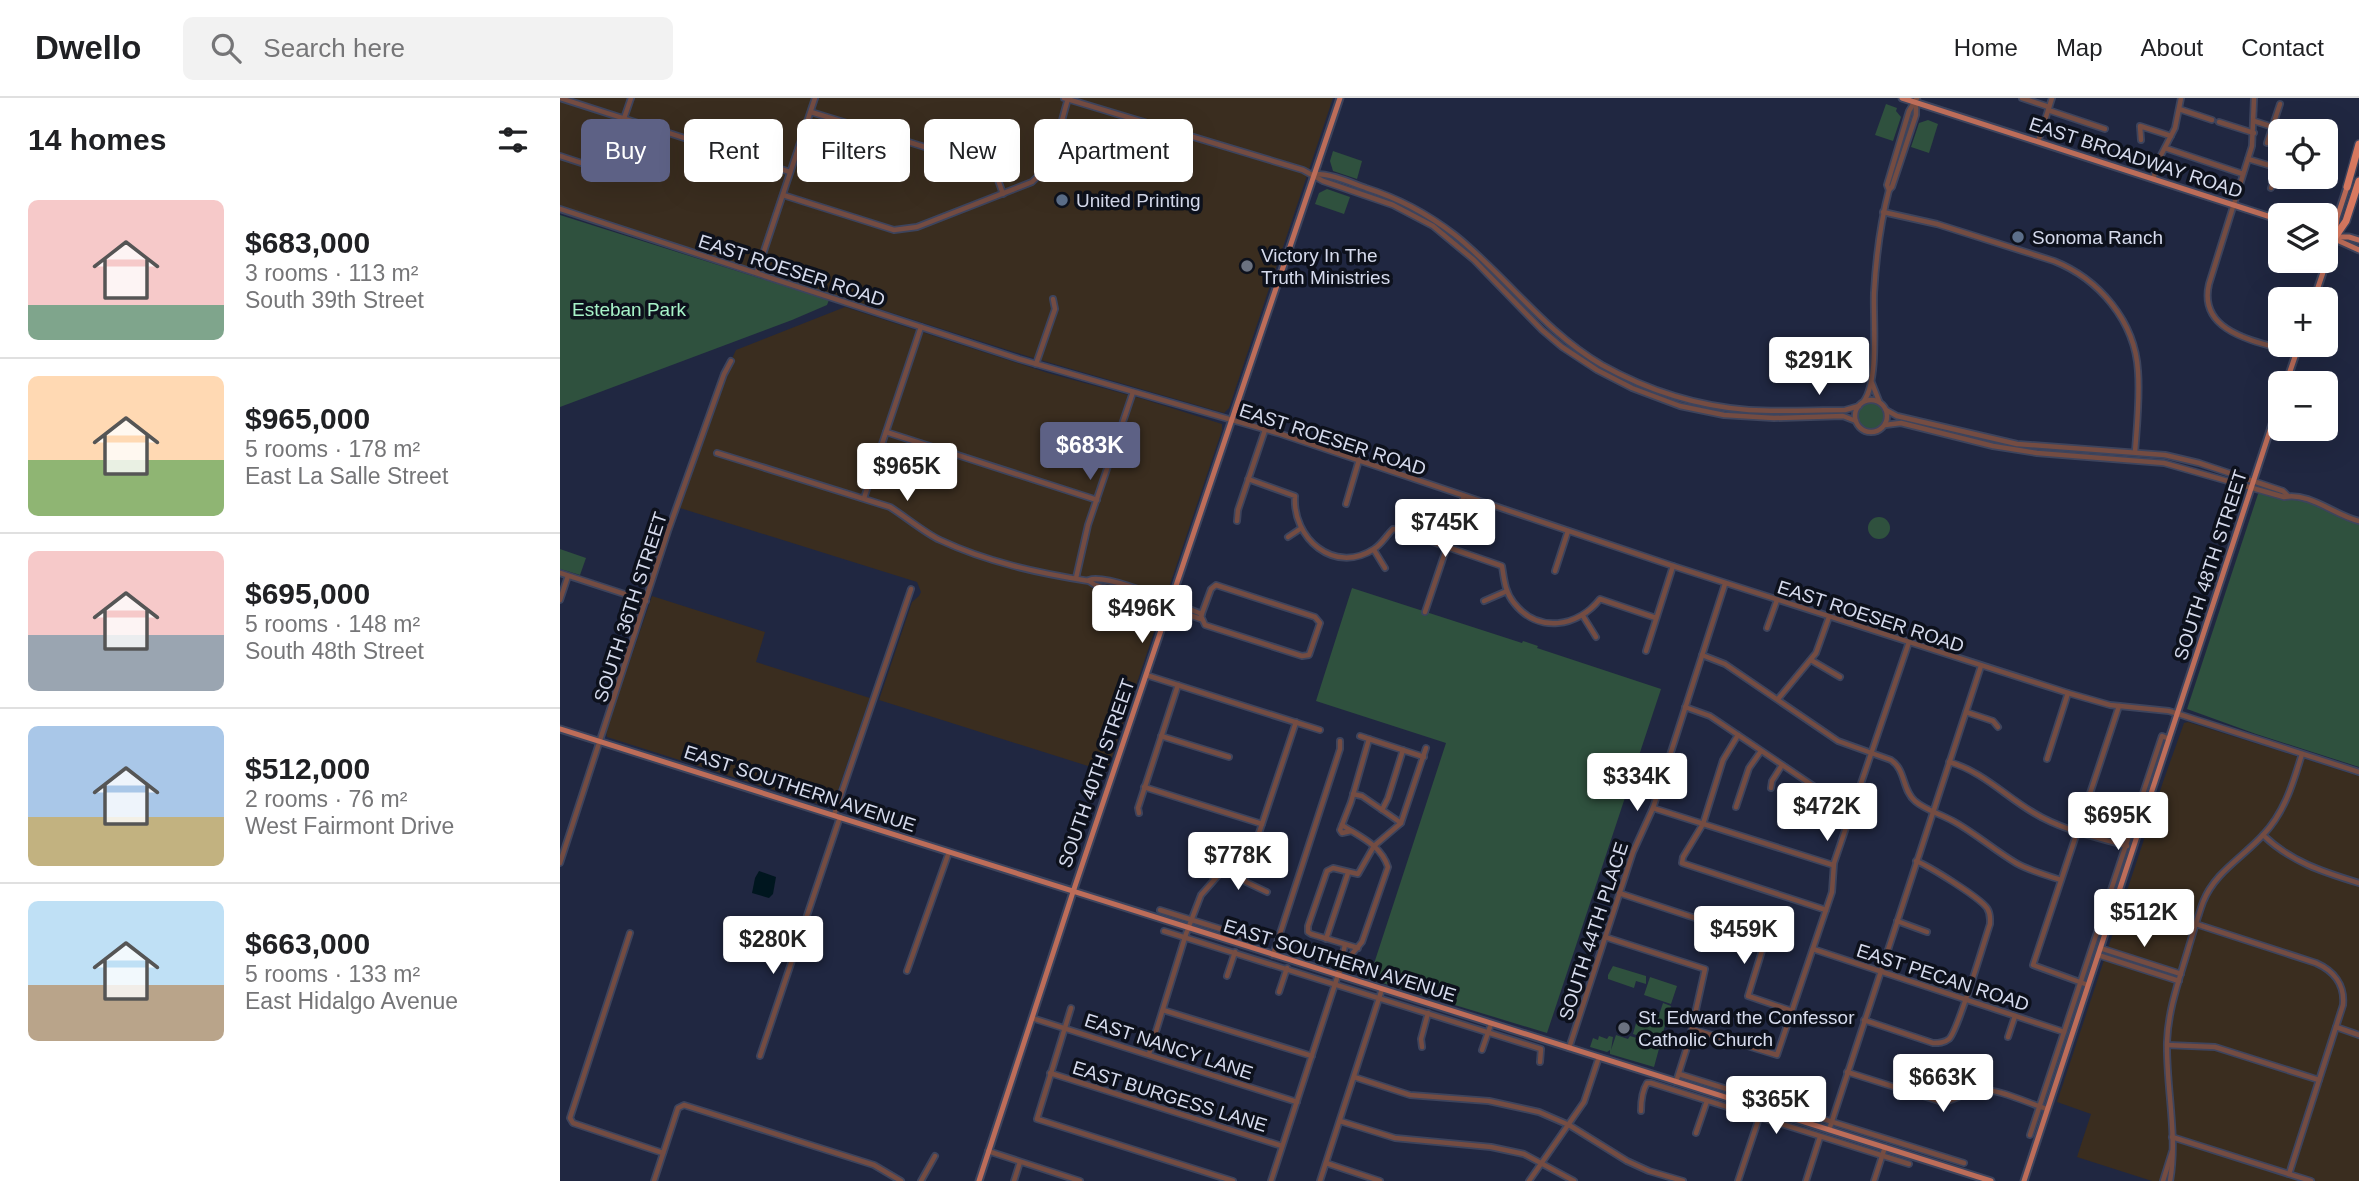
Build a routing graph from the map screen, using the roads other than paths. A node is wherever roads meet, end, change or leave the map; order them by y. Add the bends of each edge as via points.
1 (560, 98) edge
2 (631, 98) edge
3 (815, 98) edge
4 (1340, 98) edge
5 (1902, 98) edge
6 (2022, 98) edge
7 (2052, 98) edge
8 (2181, 98) edge
9 (2254, 98) edge
10 (1066, 99) edge
11 (1917, 100) edge
12 (2280, 104) dead end
13 (2048, 109) junction
14 (2179, 109) junction
15 (811, 112) junction
16 (624, 119) joint
17 (2275, 119) edge
18 (2212, 120) dead end
19 (2254, 121) junction
20 (2219, 122) dead end
21 (2268, 125) edge
22 (2105, 129) dead end
23 (2254, 133) junction
24 (670, 134) edge
25 (2171, 136) junction
26 (2141, 140) dead end
27 (2038, 142) junction
28 (2359, 144) edge
29 (2165, 148) junction
30 (560, 156) edge
31 (2248, 159) junction
32 (581, 163) edge
33 (2268, 165) edge
34 (790, 173) junction
35 (1314, 174) junction
36 (2243, 174) junction
37 (2153, 179) junction
38 (2359, 181) edge
39 (2347, 187) joint
40 (1003, 194) junction
41 (783, 195) junction
42 (2234, 205) junction
43 (560, 209) edge
44 (1883, 212) junction
45 (2338, 215) edge
46 (2268, 216) edge
47 (2338, 232) edge
48 (2338, 237) edge
49 (2338, 239) edge
50 (2359, 240) edge
51 (2359, 250) edge
52 (757, 272) junction
53 (1053, 299) dead end
54 (921, 327) junction
55 (2268, 344) edge
56 (732, 361) dead end
57 (1036, 364) junction
58 (1872, 382) junction
59 (1133, 392) junction
60 (1864, 401) junction
61 (1880, 403) junction
62 (1859, 406) junction
63 (1886, 410) junction
64 (1231, 421) junction
65 (1856, 421) junction
66 (1885, 425) junction
67 (1920, 428) junction
68 (1265, 430) junction
69 (1958, 431) junction
70 (886, 432) junction
71 (2268, 438) edge
72 (2135, 452) junction
73 (717, 453) dead end
74 (2135, 459) junction
75 (1359, 460) junction
76 (1248, 479) junction
77 (2254, 482) junction
78 (2251, 489) junction
79 (1464, 496) junction
80 (2288, 496) junction
81 (864, 498) junction
82 (1097, 500) junction
83 (1346, 504) dead end
84 (1237, 521) dead end
85 (2359, 521) edge
86 (1300, 529) junction
87 (1568, 531) junction
88 (1288, 537) dead end
89 (1447, 546) junction
90 (1374, 550) junction
91 (1673, 566) junction
92 (1385, 568) dead end
93 (1555, 571) dead end
94 (560, 573) edge
95 (568, 576) junction
96 (1076, 579) junction
97 (1725, 584) junction
98 (911, 589) dead end
99 (1507, 592) junction
100 (560, 600) edge
101 (1777, 600) junction
102 (646, 601) junction
103 (1484, 601) dead end
104 (1170, 605) junction
105 (1425, 612) dead end
106 (1583, 616) junction
107 (1829, 617) junction
108 (1202, 618) junction
109 (1656, 618) junction
110 (1767, 628) dead end
111 (1596, 637) dead end
112 (1909, 642) junction
113 (1646, 652) dead end
114 (1702, 655) junction
115 (1811, 660) junction
116 (1981, 666) junction
117 (1146, 675) junction
118 (1840, 677) dead end
119 (1178, 685) junction
120 (2068, 693) junction
121 (1778, 699) junction
122 (2119, 706) junction
123 (1685, 707) junction
124 (1966, 712) junction
125 (2178, 713) junction
126 (1296, 722) junction
127 (1998, 727) dead end
128 (560, 729) edge
129 (1320, 730) dead end
130 (1738, 735) junction
131 (1161, 736) junction
132 (1360, 736) dead end
133 (1369, 739) junction
134 (2169, 739) junction
135 (599, 741) junction
136 (1340, 741) dead end
137 (1426, 748) dead end
138 (1403, 750) junction
139 (1761, 751) junction
140 (1872, 754) junction
141 (2302, 754) junction
142 (1229, 757) dead end
143 (1424, 757) junction
144 (2047, 759) dead end
145 (1949, 762) junction
146 (1783, 765) junction
147 (2359, 772) edge
148 (1144, 787) junction
149 (1771, 788) dead end
150 (1353, 794) junction
151 (1736, 807) dead end
152 (1653, 808) junction
153 (1382, 810) junction
154 (1933, 811) junction
155 (1852, 812) junction
156 (1139, 813) dead end
157 (837, 816) junction
158 (1401, 823) junction
159 (1262, 824) junction
160 (1703, 824) junction
161 (1342, 825) junction
162 (1351, 831) junction
163 (2077, 831) junction
164 (2263, 835) junction
165 (1374, 846) junction
166 (2126, 846) junction
167 (2133, 848) junction
168 (949, 852) junction
169 (1916, 861) junction
170 (560, 863) edge
171 (1234, 864) junction
172 (1833, 865) junction
173 (1204, 866) dead end
174 (1348, 873) junction
175 (1214, 878) junction
176 (2061, 880) junction
177 (2359, 883) edge
178 (1073, 892) junction
179 (1267, 892) dead end
180 (1619, 893) junction
181 (1160, 910) dead end
182 (1826, 910) junction
183 (1191, 920) junction
184 (1896, 921) junction
185 (2196, 924) junction
186 (1188, 928) junction
187 (1164, 931) dead end
188 (1927, 932) dead end
189 (630, 933) dead end
190 (1185, 936) junction
191 (1605, 937) junction
192 (1250, 938) dead end
193 (1326, 939) junction
194 (1347, 946) junction
195 (1358, 948) junction
196 (1813, 948) junction
197 (2099, 951) junction
198 (1235, 952) junction
199 (1273, 955) junction
200 (1346, 961) junction
201 (1287, 968) junction
202 (907, 971) dead end
203 (1880, 971) junction
204 (2181, 974) junction
205 (1338, 975) junction
206 (1227, 976) dead end
207 (2179, 981) junction
208 (2081, 983) junction
209 (1335, 984) junction
210 (2088, 985) junction
211 (1382, 989) junction
212 (1279, 992) dead end
213 (1380, 998) junction
214 (1964, 999) junction
215 (1071, 1008) dead end
216 (1163, 1010) junction
217 (1792, 1011) junction
218 (1428, 1013) junction
219 (2015, 1016) junction
220 (1032, 1018) junction
221 (1864, 1020) junction
222 (1491, 1024) junction
223 (2336, 1027) junction
224 (1065, 1028) junction
225 (1692, 1029) junction
226 (1488, 1032) junction
227 (2064, 1032) junction
228 (2359, 1035) edge
229 (2008, 1037) dead end
230 (2167, 1045) junction
231 (1422, 1047) dead end
232 (1569, 1048) junction
233 (1482, 1050) dead end
234 (1149, 1054) junction
235 (760, 1056) dead end
236 (1312, 1056) junction
237 (1599, 1058) junction
238 (1540, 1062) dead end
239 (1847, 1072) junction
240 (1050, 1073) junction
241 (1679, 1074) junction
242 (1354, 1077) junction
243 (2319, 1080) junction
244 (1676, 1082) junction
245 (1707, 1101) junction
246 (1297, 1102) junction
247 (2039, 1107) junction
248 (1762, 1109) junction
249 (2047, 1109) junction
250 (1641, 1111) dead end
251 (1759, 1117) junction
252 (1340, 1121) junction
253 (1831, 1122) junction
254 (1569, 1125) junction
255 (1829, 1130) junction
256 (1696, 1133) dead end
257 (2030, 1135) dead end
258 (1820, 1137) junction
259 (2172, 1137) junction
260 (1282, 1146) junction
261 (1885, 1147) junction
262 (988, 1151) junction
263 (2172, 1152) junction
264 (663, 1153) junction
265 (935, 1156) dead end
266 (1882, 1156) junction
267 (1020, 1162) junction
268 (1326, 1163) junction
269 (1541, 1163) junction
270 (1964, 1163) dead end
271 (1909, 1164) dead end
272 (2289, 1174) junction
273 (654, 1181) edge
274 (901, 1181) edge
275 (921, 1181) edge
276 (979, 1181) edge
277 (1014, 1181) edge
278 (1080, 1181) edge
279 (1233, 1181) edge
280 (1271, 1181) edge
281 (1320, 1181) edge
282 (1380, 1181) edge
283 (1530, 1181) edge
284 (1574, 1181) edge
285 (1683, 1181) edge
286 (1738, 1181) edge
287 (1806, 1181) edge
288 (1874, 1181) edge
289 (1991, 1181) edge
290 (2024, 1181) edge
291 (2163, 1181) edge
292 (2170, 1181) edge
293 (2311, 1181) edge

1 - 16 street
2 - 16 street
3 - 15 street
4 - 35 main road, SOUTH 40TH STREET
5 - 11 main road, EAST BROADWAY ROAD
6 - 13 street
7 - 13 street
8 - 14 street
9 - 19 street
10 - 35 street
10 - 40 street via 1040,175
11 - 27 main road, EAST BROADWAY ROAD
11 - 44 street
12 - 17 street
13 - 22 street
13 - 27 street
14 - 18 street
14 - 25 street
15 - 34 street
15 - 40 street via 980,164 996,177
19 - 21 street
19 - 23 street
20 - 23 street
23 - 31 street
24 - 34 street
25 - 26 street via 2140,126
25 - 29 street
27 - 37 main road, EAST BROADWAY ROAD
28 - 39 highway
29 - 36 street
29 - 37 street
30 - 32 street
31 - 33 street
31 - 36 street
34 - 41 street
35 - 62 street via 1370,189 1433,219 1478,255 1557,333 1587,356 1637,382 1682,398 1749,410 1850,410
35 - 64 main road, SOUTH 40TH STREET
35 - 65 street via 1433,226 1562,347 1632,388 1712,413 1843,416
36 - 42 street
37 - 42 main road, EAST BROADWAY ROAD
38 - 47 highway
39 - 45 main road
40 - 41 street via 917,227 894,230
41 - 52 street
42 - 46 main road, EAST BROADWAY ROAD
42 - 55 street via 2208,300 2219,324
43 - 52 street, EAST ROESER ROAD
44 - 58 street via 1874,293
44 - 72 street via 1949,227 2054,261 2097,288 2122,319 2136,356
48 - 50 main road
49 - 51 main road
52 - 54 street, EAST ROESER ROAD
53 - 57 street via 1055,309
54 - 57 street, EAST ROESER ROAD
54 - 70 street
56 - 102 street, SOUTH 36TH STREET
57 - 59 street, EAST ROESER ROAD
58 - 60 street
58 - 61 street
59 - 64 street, EAST ROESER ROAD
59 - 82 street
60 - 61 street
60 - 62 street
61 - 63 street
62 - 65 street
63 - 66 street
63 - 69 street
64 - 68 street, EAST ROESER ROAD
64 - 104 main road, SOUTH 40TH STREET
65 - 66 street via 1869,432
66 - 67 street
67 - 69 street
67 - 74 street via 2020,451
68 - 75 street, EAST ROESER ROAD
68 - 76 street
69 - 72 street via 2053,448
70 - 81 street
70 - 82 street
71 - 77 main road, SOUTH 48TH STREET
72 - 74 street
72 - 77 street via 2180,458
73 - 81 street
74 - 78 street via 2181,467
75 - 79 street, EAST ROESER ROAD
75 - 83 street
76 - 84 street
76 - 86 street via 1295,496
77 - 78 main road, SOUTH 48TH STREET
77 - 80 street
78 - 80 street
78 - 125 main road, SOUTH 48TH STREET
79 - 87 street, EAST ROESER ROAD
79 - 89 street
80 - 85 street via 2318,502
81 - 96 street via 958,548 1038,573
82 - 96 street
86 - 88 street
86 - 90 street via 1324,552 1343,557
87 - 91 street, EAST ROESER ROAD
87 - 93 street
89 - 90 street via 1393,529
89 - 99 street via 1502,566
89 - 105 street
90 - 92 street
91 - 97 street, EAST ROESER ROAD
91 - 109 street
94 - 95 street
95 - 100 street
95 - 102 street
96 - 104 street via 1114,582
97 - 101 street, EAST ROESER ROAD
97 - 114 street, SOUTH 44TH PLACE
98 - 157 street
99 - 103 street
99 - 106 street via 1526,615 1542,622 1559,624
101 - 107 street, EAST ROESER ROAD
101 - 110 street
102 - 135 street, SOUTH 36TH STREET
104 - 108 street
104 - 117 main road, SOUTH 40TH STREET
106 - 109 street via 1600,599
106 - 111 street
107 - 112 street, EAST ROESER ROAD
107 - 115 street
108 - 108 street via 1306,656 1319,628 1318,619 1213,586
109 - 113 street
112 - 116 street, EAST ROESER ROAD
112 - 140 street
114 - 121 street via 1725,664
114 - 123 street, SOUTH 44TH PLACE
115 - 118 street
115 - 121 street
116 - 120 street, EAST ROESER ROAD
116 - 124 street
117 - 119 street
117 - 178 main road, SOUTH 40TH STREET
119 - 126 street
119 - 131 street
120 - 122 street, EAST ROESER ROAD
120 - 144 street
121 - 140 street via 1838,741
122 - 125 street, EAST ROESER ROAD
122 - 163 street
123 - 130 street via 1710,716
123 - 152 street, SOUTH 44TH PLACE
124 - 127 street
124 - 145 street
125 - 134 main road, SOUTH 48TH STREET
125 - 141 street, EAST ROESER ROAD
126 - 129 street
126 - 159 street
128 - 135 main road, EAST SOUTHERN AVENUE
130 - 139 street
130 - 160 street via 1723,760
131 - 142 street
131 - 148 street
132 - 133 street
133 - 138 street
133 - 150 street
134 - 166 street, SOUTH 48TH STREET via 2162,736
134 - 167 main road, SOUTH 48TH STREET
135 - 157 main road, EAST SOUTHERN AVENUE
135 - 170 street, SOUTH 36TH STREET
136 - 199 street
137 - 143 street
138 - 143 street
138 - 153 street
139 - 146 street
139 - 151 street via 1749,768
140 - 154 street via 1898,765 1913,800
140 - 155 street
141 - 147 street, EAST ROESER ROAD
141 - 164 street via 2287,800
143 - 158 street
145 - 154 street
145 - 163 street via 1971,770 2033,813
146 - 149 street
146 - 155 street
148 - 156 street
148 - 159 street
150 - 153 street
150 - 161 street
152 - 160 street
152 - 180 street, SOUTH 44TH PLACE
153 - 158 street
154 - 169 street
154 - 176 street via 2015,862
155 - 172 street
157 - 168 main road, EAST SOUTHERN AVENUE
157 - 235 street
158 - 165 street
159 - 171 street via 1254,848
160 - 172 street
160 - 182 street via 1682,863
161 - 162 street
161 - 162 street via 1340,832
162 - 165 street
163 - 166 street
163 - 176 street
164 - 177 street via 2305,865
164 - 185 street via 2214,882
165 - 174 street via 1358,874
165 - 195 street via 1388,867
166 - 167 street
166 - 208 street, SOUTH 48TH STREET
167 - 197 main road, SOUTH 48TH STREET
168 - 178 main road, EAST SOUTHERN AVENUE
168 - 202 street
169 - 184 street
169 - 214 street via 1983,904 1991,916
171 - 175 street
171 - 179 street via 1245,882
172 - 182 street
173 - 175 street
174 - 193 street
174 - 193 street via 1331,869 1326,873 1308,932
175 - 183 street via 1200,895
176 - 208 street via 2033,965
178 - 186 main road, EAST SOUTHERN AVENUE
178 - 220 main road, SOUTH 40TH STREET
180 - 191 street, SOUTH 44TH PLACE
180 - 217 street via 1765,941 1748,996
181 - 183 street, EAST SOUTHERN AVENUE
182 - 196 street
183 - 186 street
183 - 192 street, EAST SOUTHERN AVENUE
184 - 188 street
184 - 203 street
185 - 204 street
185 - 223 street via 2329,970 2344,999
186 - 190 street
186 - 199 main road, EAST SOUTHERN AVENUE
187 - 190 street, EAST SOUTHERN AVENUE
189 - 264 street via 570,1121
190 - 198 street, EAST SOUTHERN AVENUE
190 - 216 street
191 - 225 street via 1705,970
191 - 232 street, SOUTH 44TH PLACE
193 - 194 street
194 - 195 street
194 - 200 street
194 - 205 street
195 - 200 street
196 - 203 street, EAST PECAN ROAD
196 - 217 street
197 - 204 street
197 - 207 street
197 - 210 main road, SOUTH 48TH STREET
198 - 201 street, EAST SOUTHERN AVENUE
198 - 206 street
199 - 205 main road, EAST SOUTHERN AVENUE
200 - 205 street
201 - 209 street, EAST SOUTHERN AVENUE
201 - 212 street
203 - 214 street, EAST PECAN ROAD
203 - 221 street
204 - 207 street
205 - 209 street
205 - 211 main road, EAST SOUTHERN AVENUE
207 - 230 street
208 - 210 street
208 - 227 street, SOUTH 48TH STREET
209 - 213 street, EAST SOUTHERN AVENUE
209 - 236 street
210 - 249 main road, SOUTH 48TH STREET
211 - 213 street
211 - 222 main road, EAST SOUTHERN AVENUE
213 - 218 street, EAST SOUTHERN AVENUE
213 - 242 street
214 - 219 street, EAST PECAN ROAD
214 - 221 street via 1952,1035 1945,1042 1933,1043
215 - 224 street
216 - 234 street
216 - 236 street
217 - 225 street via 1777,1055
218 - 226 street, EAST SOUTHERN AVENUE
218 - 231 street
219 - 227 street, EAST PECAN ROAD
219 - 229 street
220 - 224 street, EAST NANCY LANE
220 - 262 main road, SOUTH 40TH STREET
221 - 239 street
222 - 226 street
222 - 232 main road, EAST SOUTHERN AVENUE
223 - 228 street
223 - 243 street
224 - 234 street, EAST NANCY LANE
224 - 240 street
225 - 241 street
226 - 233 street
226 - 238 street, EAST SOUTHERN AVENUE via 1542,1049
227 - 247 street, SOUTH 48TH STREET
230 - 243 street via 2215,1046
230 - 259 street
232 - 237 main road, EAST SOUTHERN AVENUE
234 - 246 street, EAST NANCY LANE
236 - 246 street
237 - 244 main road, EAST SOUTHERN AVENUE
237 - 254 street via 1584,1102
239 - 247 street via 1942,1102 1985,1090
239 - 253 street
240 - 260 street, EAST BURGESS LANE
240 - 279 street via 1037,1119
241 - 244 street
241 - 253 street
242 - 252 street
242 - 254 street via 1410,1094 1515,1105
243 - 272 street
244 - 248 main road, EAST SOUTHERN AVENUE
245 - 250 street via 1647,1083
245 - 251 street
245 - 256 street
246 - 260 street
247 - 249 street
247 - 257 street, SOUTH 48TH STREET
248 - 251 street
248 - 255 main road, EAST SOUTHERN AVENUE
249 - 290 main road, SOUTH 48TH STREET
251 - 258 street
251 - 286 street
252 - 268 street
252 - 269 street via 1395,1138 1492,1147
253 - 255 street
253 - 270 street
254 - 269 street
254 - 285 street via 1628,1161
255 - 261 main road, EAST SOUTHERN AVENUE
258 - 266 street
258 - 287 street
259 - 263 street
259 - 272 street
260 - 280 street
261 - 266 street
261 - 289 main road, EAST SOUTHERN AVENUE
262 - 267 street
262 - 276 main road, SOUTH 40TH STREET
263 - 291 street
263 - 292 street
264 - 273 street
264 - 274 street via 681,1105 874,1165
265 - 275 street
266 - 271 street
266 - 288 street
267 - 277 street
267 - 278 street
268 - 281 street
268 - 282 street
269 - 283 street
269 - 284 street
272 - 293 street

